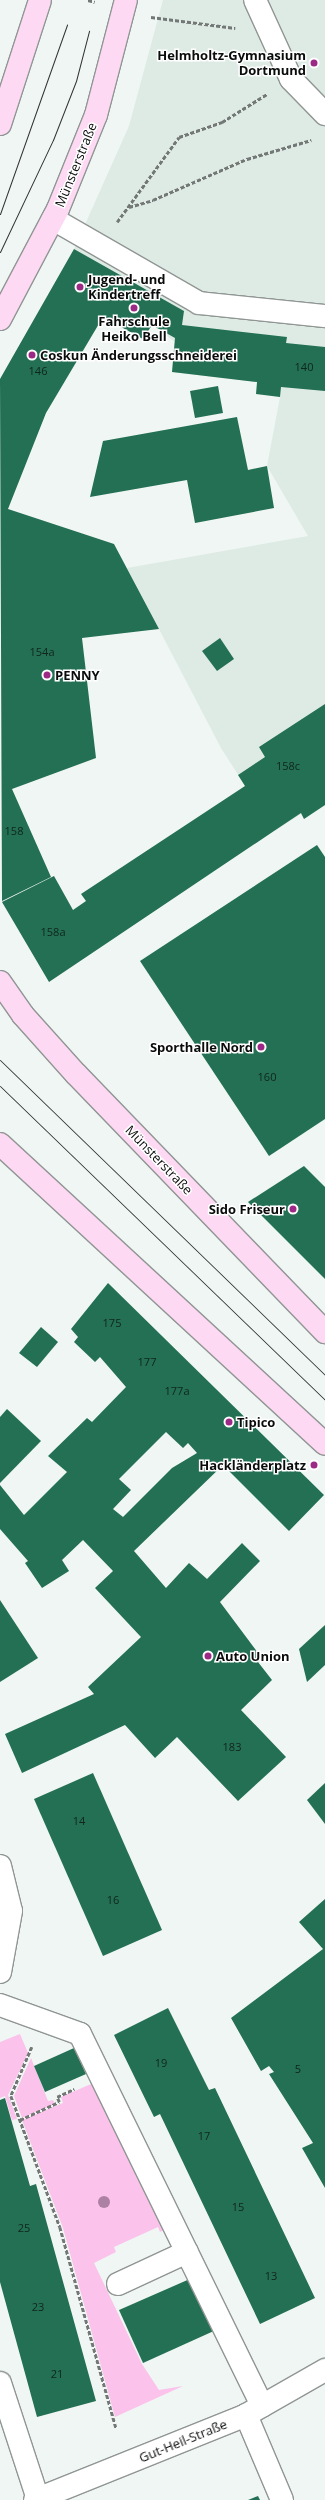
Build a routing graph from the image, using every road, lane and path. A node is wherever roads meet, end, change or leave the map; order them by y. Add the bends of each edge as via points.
1 (40, 0) edge
2 (126, 0) edge
3 (254, 0) edge
4 (146, 15) dead end
5 (269, 33) junction
6 (291, 79) junction
7 (325, 114) edge
8 (0, 124) edge
9 (318, 138) dead end
10 (129, 207) junction
11 (53, 219) junction
12 (100, 247) junction
13 (325, 316) edge
14 (0, 319) edge
15 (0, 982) edge
16 (0, 1144) edge
17 (325, 1332) edge
18 (325, 1444) edge
19 (0, 1866) edge
20 (0, 1972) edge
21 (0, 2005) edge
22 (35, 2042) dead end
23 (102, 2077) junction
24 (20, 2120) junction
25 (186, 2252) junction
26 (118, 2284) dead end
27 (325, 2370) edge
28 (0, 2383) edge
29 (254, 2411) junction
30 (116, 2428) dead end
31 (37, 2500) edge
32 (282, 2500) edge

1 - 8 main road
2 - 11 main road, Münsterstraße via 96,115
3 - 5 street
4 - 5 path
5 - 6 street
6 - 7 street
6 - 10 path via 222,122 179,137
9 - 10 path via 246,159 153,200
10 - 12 path
11 - 12 street
11 - 14 main road, Münsterstraße
12 - 13 street via 199,303
15 - 17 main road, Münsterstraße via 23,1015 76,1074
16 - 18 main road
19 - 20 street via 11,1911
21 - 23 street via 80,2034
22 - 24 path via 11,2096
23 - 24 path via 57,2097 59,2102
23 - 25 street
24 - 30 path via 60,2227
25 - 26 street
25 - 29 street
27 - 29 street, Gut-Heil-Straße
28 - 31 street
29 - 31 street, Gut-Heil-Straße
29 - 32 street

